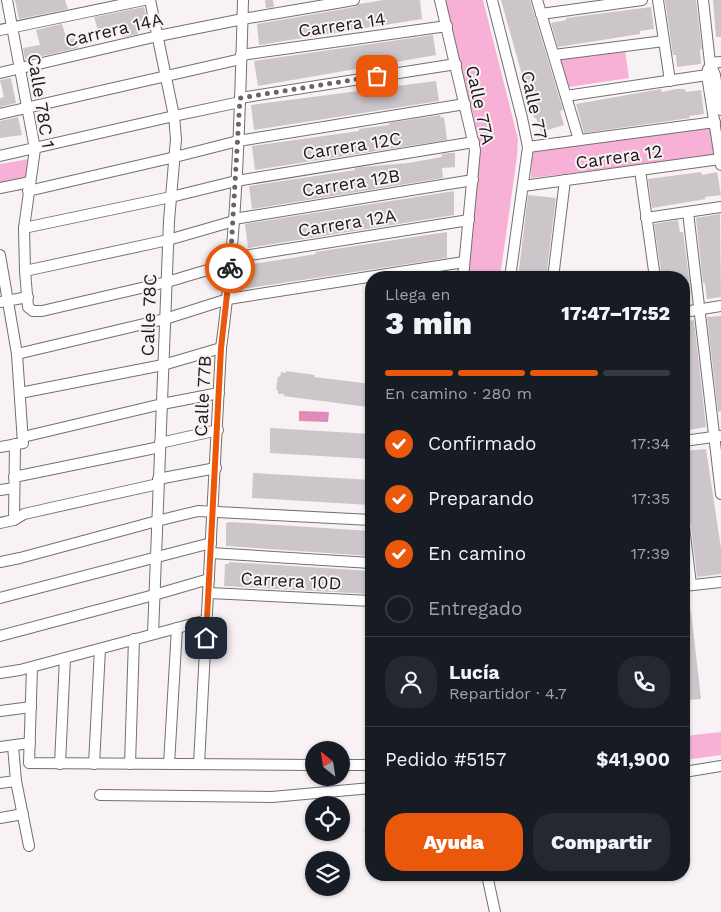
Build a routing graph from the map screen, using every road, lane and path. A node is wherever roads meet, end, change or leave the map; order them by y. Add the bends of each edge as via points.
1 (7, 0) edge
2 (144, 0) edge
3 (150, 0) edge
4 (243, 0) edge
5 (354, 0) edge
6 (440, 0) edge
7 (492, 0) edge
8 (537, 0) edge
9 (642, 0) edge
10 (658, 0) edge
11 (703, 0) edge
12 (541, 14) junction
13 (243, 19) junction
14 (447, 26) junction
15 (13, 28) junction
16 (0, 30) edge
17 (158, 36) junction
18 (664, 40) junction
19 (554, 56) junction
20 (241, 57) junction
21 (721, 62) edge
22 (710, 63) junction
23 (456, 64) junction
24 (20, 69) junction
25 (0, 72) edge
26 (164, 76) junction
27 (707, 76) junction
28 (670, 81) junction
29 (566, 96) junction
30 (240, 100) junction
31 (465, 104) junction
32 (28, 108) junction
33 (721, 110) edge
34 (0, 114) edge
35 (174, 116) junction
36 (715, 122) junction
37 (579, 140) junction
38 (238, 141) junction
39 (474, 142) junction
40 (528, 146) junction
41 (35, 149) junction
42 (0, 156) edge
43 (175, 157) junction
44 (721, 162) edge
45 (640, 170) junction
46 (473, 180) junction
47 (565, 180) junction
48 (236, 181) junction
49 (523, 186) junction
50 (29, 187) junction
51 (0, 188) edge
52 (171, 197) junction
53 (721, 207) edge
54 (688, 212) junction
55 (646, 218) junction
56 (234, 220) junction
57 (469, 220) junction
58 (24, 228) junction
59 (168, 240) junction
60 (0, 255) edge
61 (231, 261) junction
62 (464, 262) junction
63 (408, 271) edge
64 (463, 271) edge
65 (511, 271) edge
66 (554, 271) edge
67 (654, 271) edge
68 (25, 272) junction
69 (365, 278) edge
70 (167, 282) junction
71 (28, 297) junction
72 (228, 300) junction
73 (4, 301) edge
74 (721, 306) edge
75 (699, 309) junction
76 (690, 311) edge
77 (165, 319) junction
78 (221, 348) junction
79 (17, 354) junction
80 (163, 364) junction
81 (20, 393) junction
82 (219, 393) junction
83 (162, 404) junction
84 (218, 430) junction
85 (23, 437) junction
86 (718, 437) edge
87 (690, 440) edge
88 (15, 444) junction
89 (160, 445) junction
90 (0, 448) edge
91 (216, 468) junction
92 (14, 477) junction
93 (158, 482) junction
94 (14, 488) junction
95 (0, 490) edge
96 (721, 494) edge
97 (213, 512) junction
98 (14, 520) junction
99 (365, 520) edge
100 (157, 521) junction
101 (0, 523) edge
102 (211, 548) junction
103 (156, 558) junction
104 (0, 562) edge
105 (365, 562) edge
106 (209, 579) junction
107 (721, 582) edge
108 (690, 586) edge
109 (209, 592) junction
110 (154, 595) junction
111 (0, 598) edge
112 (365, 602) edge
113 (207, 620) junction
114 (177, 628) junction
115 (153, 634) junction
116 (0, 636) edge
117 (134, 639) junction
118 (100, 648) junction
119 (65, 658) junction
120 (32, 667) junction
121 (0, 674) edge
122 (31, 706) junction
123 (0, 711) edge
124 (30, 743) junction
125 (12, 746) junction
126 (0, 747) edge
127 (60, 764) junction
128 (94, 764) junction
129 (130, 764) junction
130 (169, 764) junction
131 (199, 764) junction
132 (305, 765) edge
133 (350, 765) edge
134 (365, 765) edge
135 (721, 766) edge
136 (690, 771) edge
137 (16, 781) junction
138 (0, 783) edge
139 (365, 789) edge
140 (100, 795) dead end
141 (23, 814) junction
142 (0, 818) edge
143 (28, 846) dead end
144 (487, 881) edge
145 (495, 912) edge

1 - 15 street, Calle 78C 1
2 - 15 street
3 - 17 street, Calle 78C
4 - 13 street, Calle 77B
5 - 13 street, Carrera 14A
6 - 14 street, Calle 77A
7 - 40 street, Calle 77
8 - 12 street
9 - 12 street
10 - 18 street
11 - 22 street
12 - 19 street
13 - 17 street, Carrera 14A
13 - 20 street, Calle 77B
14 - 20 street, Carrera 14
14 - 23 street, Calle 77A
15 - 16 street
15 - 24 street, Calle 78C 1
17 - 24 street, Carrera 14A
17 - 26 street, Calle 78C
18 - 19 street
18 - 28 street
19 - 29 street
20 - 26 street, Carrera 14
20 - 30 street, Calle 77B
21 - 22 street
22 - 27 street
22 - 33 street
23 - 30 street
23 - 31 street, Calle 77A
24 - 25 street, Carrera 14A
24 - 32 street, Calle 78C 1
26 - 32 street, Carrera 14
26 - 35 street, Calle 78C
27 - 28 street
27 - 36 street
28 - 29 street
29 - 37 street
30 - 35 street
30 - 38 street, Calle 77B
31 - 38 street
31 - 39 street, Calle 77A
32 - 34 street
32 - 41 street, Calle 78C 1
35 - 41 street
35 - 43 street, Calle 78C
36 - 37 street
36 - 44 street
37 - 40 street
38 - 43 street
38 - 48 street, Calle 77B
39 - 46 street, Calle 77A
39 - 48 street, Carrera 12C
40 - 49 street, Calle 77
41 - 42 street
41 - 50 street, Calle 78C 1
43 - 50 street
43 - 52 street, Calle 78C
44 - 45 street, Carrera 12
45 - 47 street, Carrera 12
45 - 55 street
46 - 56 street, Carrera 12B
46 - 57 street, Calle 77A
47 - 49 street, Carrera 12
47 - 66 street
48 - 52 street, Carrera 12C
48 - 56 street, Calle 77B
49 - 65 street, Calle 77
50 - 51 street
50 - 58 street, Calle 78C 1
52 - 58 street, Carrera 12C
52 - 59 street, Calle 78C
53 - 54 street
54 - 55 street
54 - 75 street
55 - 67 street
56 - 59 street, Carrera 12B
56 - 61 street, Calle 77B
57 - 61 street, Carrera 12A
57 - 62 street, Calle 77A
58 - 68 street, Calle 78C 1
59 - 68 street, Carrera 12B
59 - 70 street, Calle 78C
60 - 73 street
61 - 70 street, Carrera 12A
61 - 72 street, Calle 77B
62 - 63 street
62 - 64 street, Calle 77A
68 - 71 street, Calle 78C 1
69 - 72 street
70 - 71 street, Carrera 12A via 42,311 28,307
70 - 77 street, Calle 78C
71 - 73 street
72 - 77 street
72 - 78 street, Calle 77B
73 - 79 street
74 - 75 street
75 - 76 street
75 - 86 street
77 - 79 street
77 - 80 street, Calle 78C
78 - 80 street
78 - 82 street, Calle 77B
79 - 81 street
80 - 81 street
80 - 83 street, Calle 78C
81 - 85 street
82 - 83 street
82 - 84 street, Calle 77B
83 - 85 street
83 - 89 street, Calle 78C
84 - 89 street
84 - 91 street, Calle 77B
85 - 88 street via 23,443
86 - 87 street
86 - 96 street
88 - 90 street
88 - 92 street
89 - 92 street
89 - 93 street, Calle 78C
91 - 93 street
91 - 97 street, Calle 77B
92 - 94 street
93 - 98 street via 24,514
93 - 100 street, Calle 78C
94 - 95 street
94 - 98 street
97 - 99 street
97 - 100 street
97 - 102 street, Calle 77B
98 - 101 street
100 - 103 street, Calle 78C
100 - 104 street
102 - 103 street
102 - 105 street
102 - 106 street, Calle 77B
103 - 110 street, Calle 78C
103 - 111 street
106 - 109 street, Calle 77B
106 - 110 street
107 - 108 street
109 - 112 street, Carrera 10D
109 - 113 street, Calle 77B
110 - 115 street, Calle 78C
110 - 116 street
113 - 114 street
113 - 131 street, Calle 77B
114 - 115 street
114 - 130 street
115 - 117 street
117 - 118 street
117 - 129 street
118 - 119 street
118 - 128 street
119 - 120 street
119 - 127 street
120 - 121 street
120 - 122 street
122 - 123 street
122 - 124 street
124 - 125 street
124 - 127 street via 29,763
125 - 126 street
125 - 137 street
127 - 128 street
128 - 129 street
129 - 130 street
130 - 131 street
131 - 132 street
133 - 134 street
135 - 136 street
137 - 138 street
137 - 141 street
139 - 140 street via 272,797
141 - 142 street
141 - 143 street
144 - 145 street

